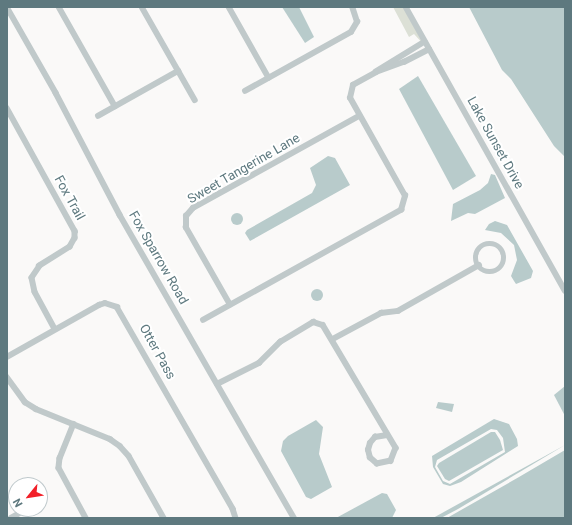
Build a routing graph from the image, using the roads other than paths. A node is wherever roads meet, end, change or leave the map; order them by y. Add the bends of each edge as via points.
1 (7, 7) edge
2 (59, 7) edge
3 (142, 7) edge
4 (229, 7) edge
5 (352, 7) edge
6 (406, 7) edge
7 (425, 42) junction
8 (429, 49) junction
9 (178, 71) junction
10 (376, 72) junction
11 (269, 78) junction
12 (245, 91) dead end
13 (195, 100) dead end
14 (114, 106) junction
15 (7, 108) edge
16 (98, 116) dead end
17 (359, 116) junction
18 (478, 265) junction
19 (565, 290) edge
20 (230, 305) junction
21 (203, 320) dead end
22 (55, 329) junction
23 (333, 339) junction
24 (7, 357) edge
25 (7, 377) edge
26 (217, 384) junction
27 (74, 424) junction
28 (387, 435) junction
29 (86, 518) edge
30 (164, 518) edge
31 (236, 518) edge
32 (294, 518) edge

1 - 26 street, Fox Sparrow Road via 56,93 120,215
2 - 14 street
3 - 9 street
4 - 11 street
5 - 11 street via 357,18 354,30
6 - 7 street, Lake Sunset Drive
7 - 8 street, Lake Sunset Drive
7 - 10 street
8 - 10 street
8 - 19 street, Lake Sunset Drive
9 - 13 street
9 - 14 street
10 - 17 street via 353,85 350,91 350,98
11 - 12 street
14 - 16 street
15 - 22 street, Fox Trail via 75,231 75,238 70,247 40,266 32,278 34,292
17 - 20 street, Sweet Tangerine Lane via 193,208 186,216 186,228
17 - 20 street via 405,196 401,210
18 - 18 street via 489,272 498,270 504,259 502,250 495,245 485,245 478,251
18 - 23 street via 398,311 381,313
20 - 21 street
22 - 24 street, Otter Pass
22 - 31 street, Otter Pass via 104,303 117,307
23 - 26 street via 323,325 313,322 280,342 259,363
23 - 28 street
25 - 27 street via 25,402
26 - 32 street, Fox Sparrow Road
27 - 29 street via 60,458 59,468
27 - 30 street via 110,439 120,446 129,456
28 - 28 street via 396,448 395,455 391,461 377,464 370,458 370,443 375,437

